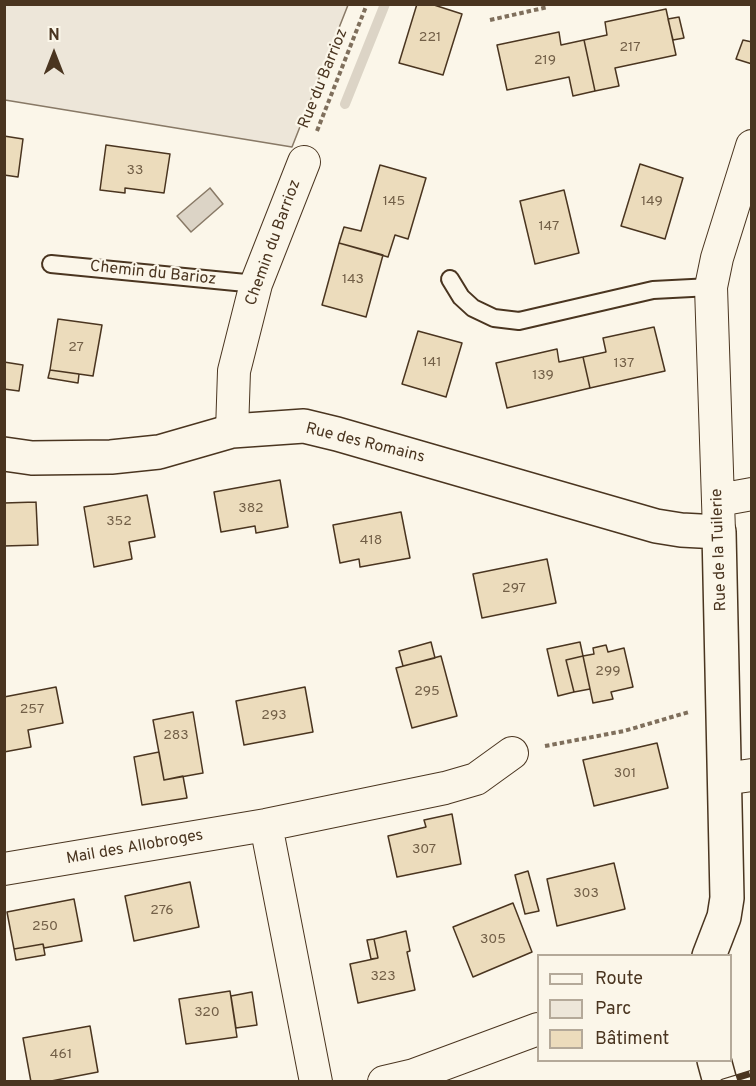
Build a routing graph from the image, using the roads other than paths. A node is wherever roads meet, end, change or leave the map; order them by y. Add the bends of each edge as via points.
1 (752, 146) edge
2 (304, 162) road end
3 (51, 264) dead end
4 (450, 279) dead end
5 (256, 284) junction
6 (711, 287) junction
7 (232, 431) junction
8 (4, 454) edge
9 (752, 494) edge
10 (719, 516) junction
11 (512, 753) road end
12 (738, 777) edge
13 (266, 825) junction
14 (4, 869) edge
15 (710, 954) edge
16 (537, 1029) edge
17 (715, 1062) edge
18 (316, 1082) edge
19 (384, 1082) edge
20 (720, 1082) edge

1 - 6 street, Rue de la Tuilerie
2 - 5 street, Chemin du Barrioz
3 - 5 lane, Chemin du Barioz
4 - 6 lane via 473,308 494,318 519,321 653,290
5 - 7 street, Chemin du Barrioz via 234,370
6 - 10 street, Rue de la Tuilerie
7 - 8 street, Rue des Romains via 159,452 111,457 32,458
7 - 10 street, Rue des Romains via 304,426 656,526 681,530
9 - 10 street
10 - 12 street, Rue de la Tuilerie via 723,702
11 - 13 street, Mail des Allobroges via 476,779 460,784
12 - 15 street, Rue de la Tuilerie via 724,917
13 - 14 street, Mail des Allobroges
13 - 18 street
16 - 19 street via 414,1075
17 - 20 street

